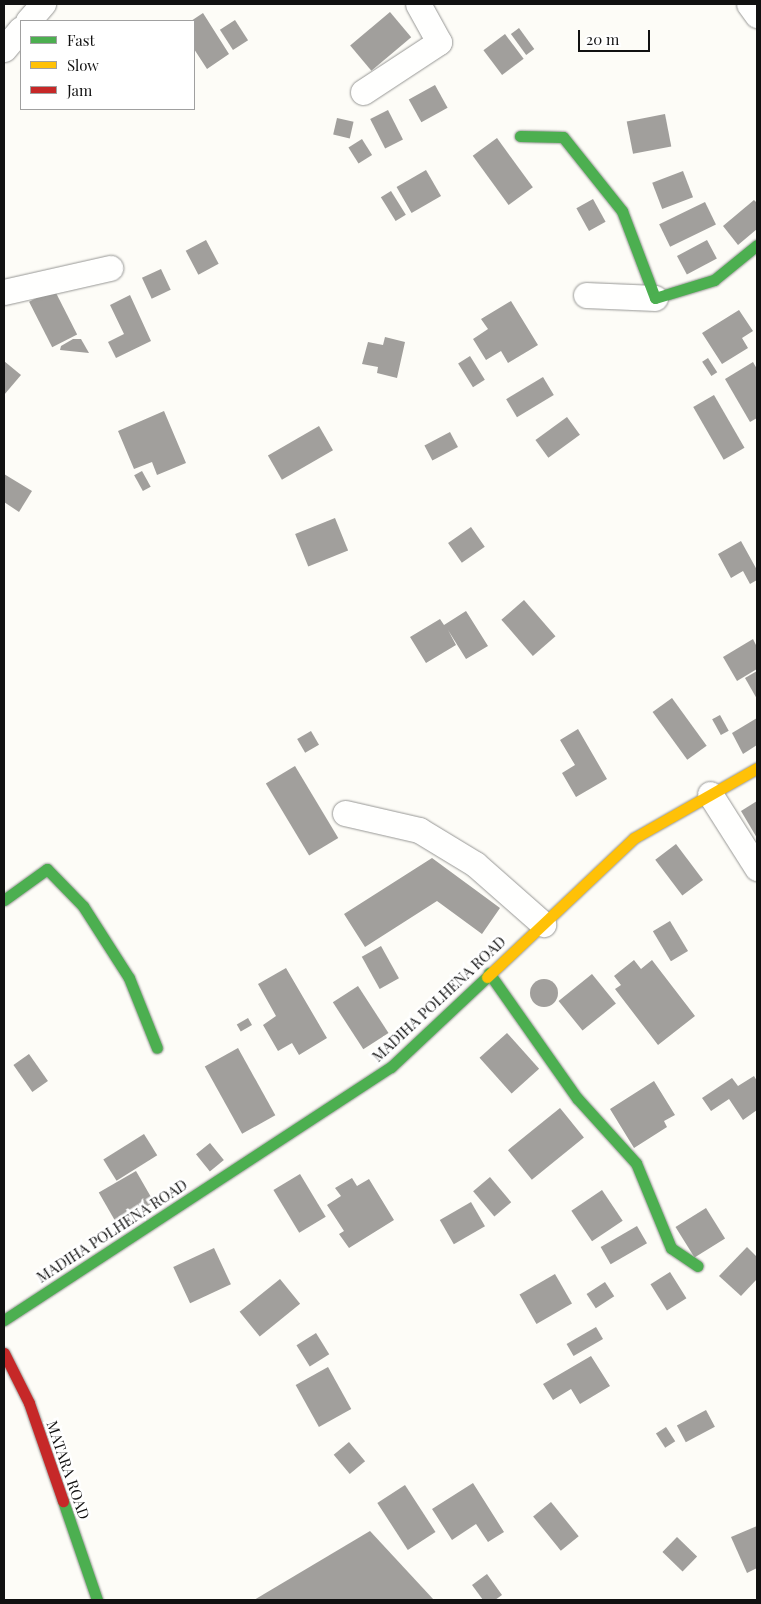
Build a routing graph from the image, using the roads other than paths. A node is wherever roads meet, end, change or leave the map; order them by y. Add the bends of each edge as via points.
1 (43, 4) edge
2 (418, 4) edge
3 (749, 4) edge
4 (757, 15) edge
5 (29, 20) edge
6 (20, 30) edge
7 (4, 48) edge
8 (363, 92) dead end
9 (520, 136) dead end
10 (757, 245) edge
11 (110, 268) dead end
12 (4, 292) edge
13 (586, 295) dead end
14 (655, 298) junction
15 (757, 768) edge
16 (710, 794) junction
17 (345, 813) dead end
18 (757, 868) edge
19 (4, 900) edge
20 (543, 924) junction
21 (489, 974) junction
22 (157, 1048) dead end
23 (698, 1266) dead end
24 (4, 1320) edge
25 (4, 1353) edge
26 (97, 1600) edge

1 - 5 street
2 - 8 street via 439,42
3 - 4 street
6 - 7 street
9 - 14 main road via 564,137 622,211
10 - 14 main road via 714,280
11 - 12 street
13 - 14 street
15 - 16 main road, MADIHA POLHENA ROAD
16 - 18 street
16 - 20 main road, MADIHA POLHENA ROAD via 634,838
17 - 20 street via 419,830 475,864
19 - 22 main road via 47,870 83,906 129,978
20 - 21 main road, MADIHA POLHENA ROAD
21 - 23 main road via 577,1098 636,1163 670,1248
21 - 24 main road, MADIHA POLHENA ROAD via 391,1067
25 - 26 main road, MATARA ROAD via 29,1403

